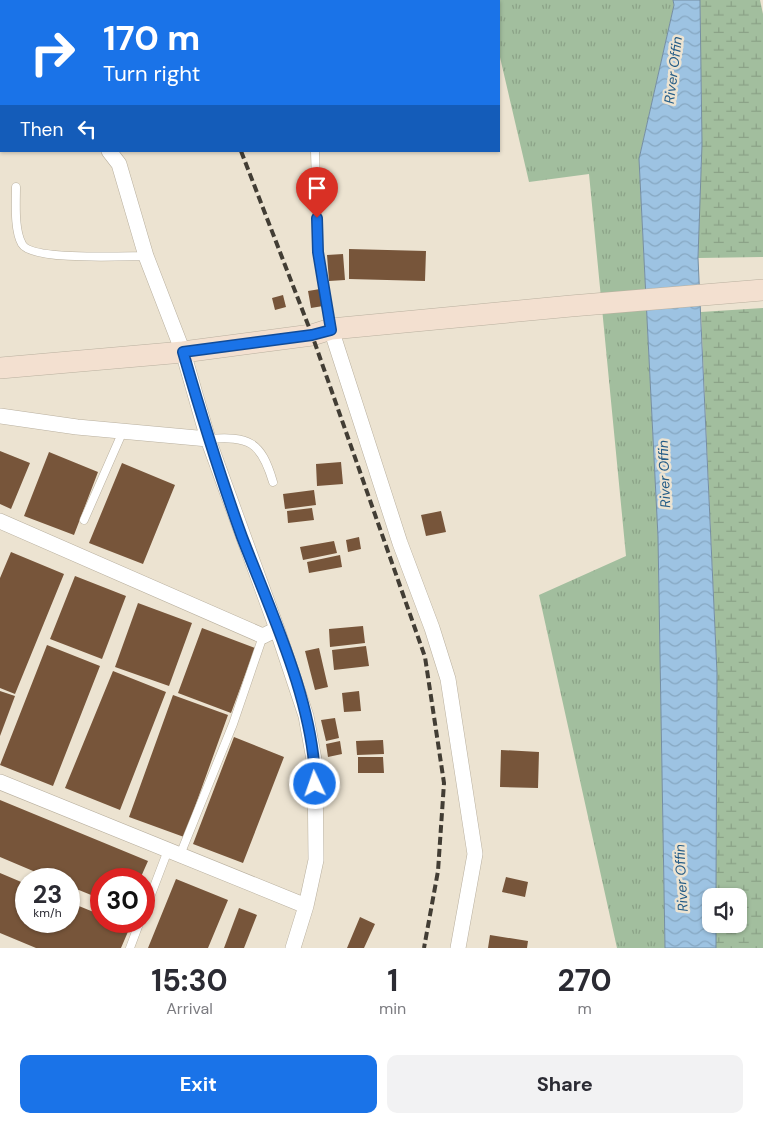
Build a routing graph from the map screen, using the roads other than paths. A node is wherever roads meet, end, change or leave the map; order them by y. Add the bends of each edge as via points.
1 (110, 152) edge
2 (315, 152) edge
3 (16, 187) dead end
4 (146, 256) junction
5 (755, 291) edge
6 (331, 330) junction
7 (183, 352) junction
8 (0, 368) edge
9 (0, 416) edge
10 (123, 431) junction
11 (208, 439) junction
12 (273, 482) dead end
13 (84, 520) dead end
14 (0, 522) edge
15 (278, 629) junction
16 (263, 636) junction
17 (0, 782) edge
18 (174, 852) junction
19 (155, 890) edge
20 (306, 906) junction
21 (136, 933) edge
22 (130, 948) edge
23 (293, 948) edge
24 (458, 948) edge

1 - 4 street via 119,164
2 - 6 lane via 318,252
3 - 4 lane via 16,218 22,244 29,251 76,257
4 - 7 street
5 - 6 street
6 - 7 street
6 - 24 street via 448,680 475,854
7 - 8 street
7 - 11 street
9 - 10 street
10 - 11 street
10 - 13 lane
11 - 12 lane via 236,437 250,443 268,464
11 - 15 street
14 - 16 street
15 - 16 street
15 - 20 street via 306,716 315,765 316,860
16 - 18 lane via 233,724
17 - 18 street
18 - 19 lane
18 - 20 street
20 - 23 street
21 - 22 lane

